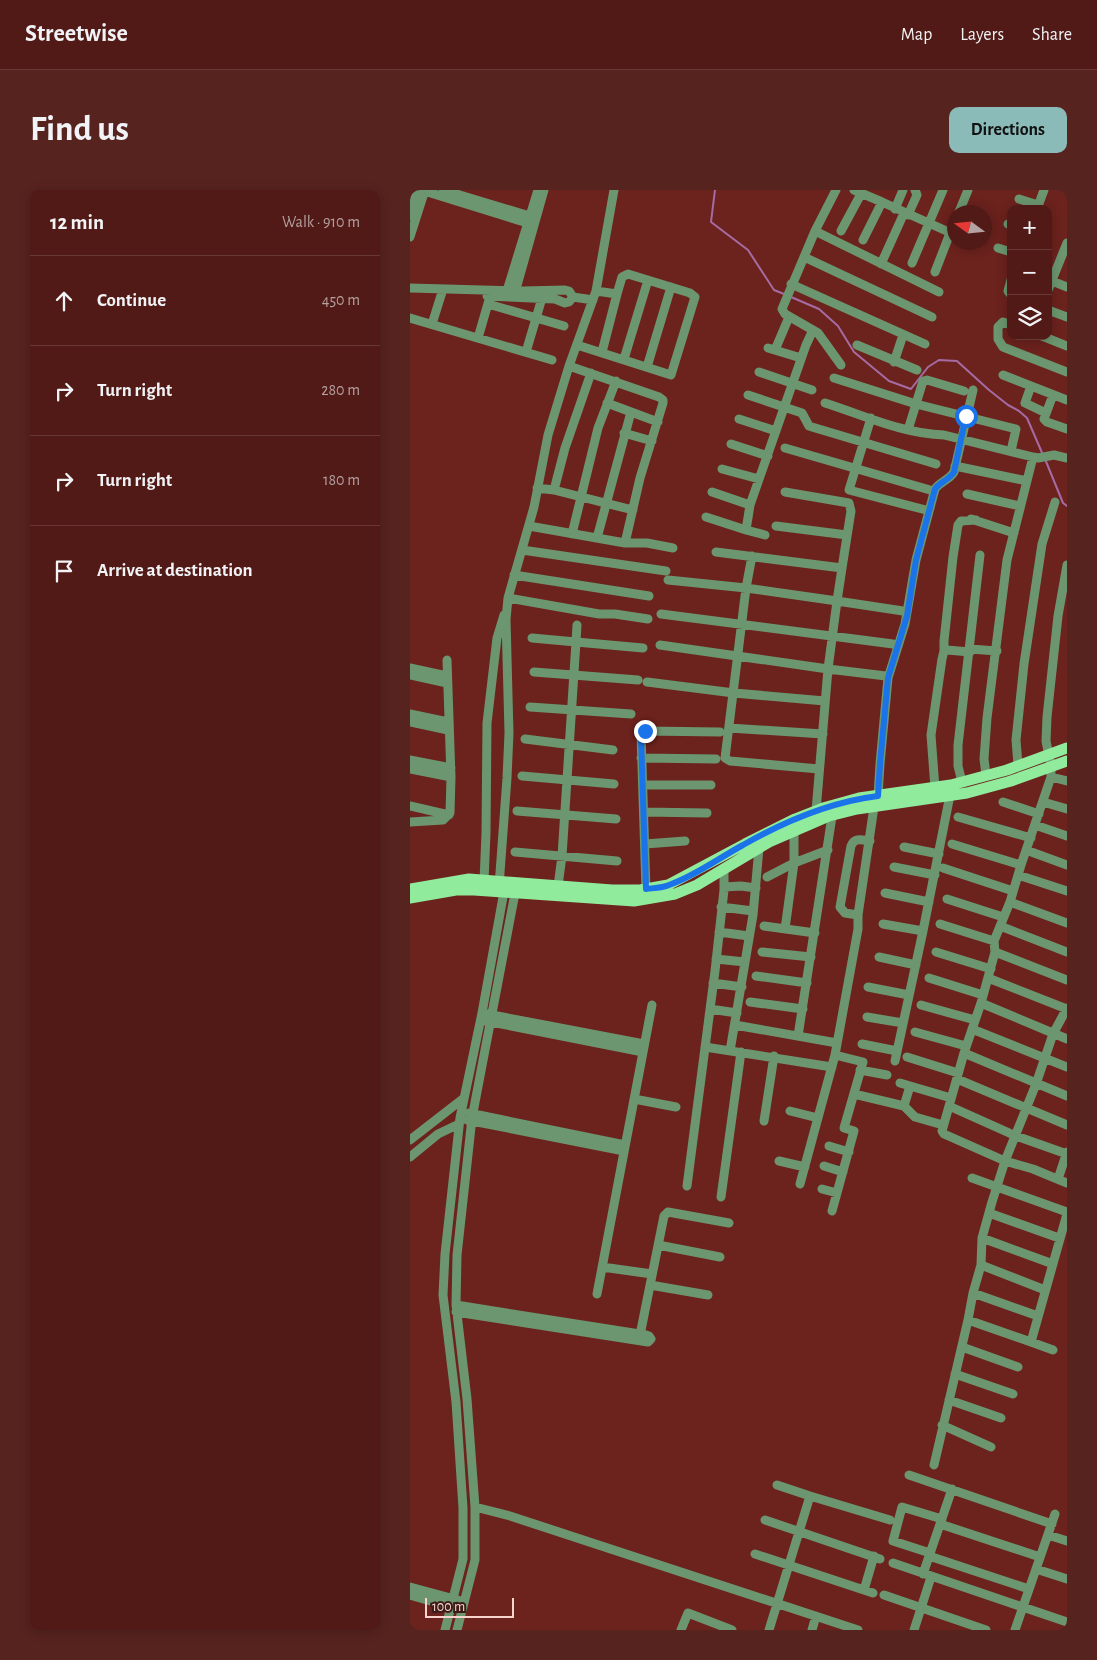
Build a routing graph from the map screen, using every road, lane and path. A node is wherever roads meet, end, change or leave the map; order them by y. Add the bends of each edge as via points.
1 (422, 190) edge
2 (442, 190) edge
3 (538, 190) edge
4 (544, 190) edge
5 (614, 190) edge
6 (836, 190) edge
7 (903, 190) edge
8 (915, 190) edge
9 (943, 190) edge
10 (968, 190) edge
11 (1044, 190) edge
12 (864, 193) edge
13 (1019, 199) dead end
14 (882, 202) junction
15 (962, 205) edge
16 (1033, 205) edge
17 (1039, 205) edge
18 (894, 209) junction
19 (906, 214) junction
20 (410, 216) edge
21 (532, 220) junction
22 (929, 224) junction
23 (815, 231) junction
24 (842, 231) dead end
25 (947, 231) edge
26 (410, 237) edge
27 (863, 240) dead end
28 (947, 243) edge
29 (1067, 243) edge
30 (998, 248) dead end
31 (1007, 251) edge
32 (804, 257) junction
33 (912, 263) dead end
34 (881, 264) junction
35 (935, 272) dead end
36 (648, 280) junction
37 (1052, 281) joint
38 (671, 287) junction
39 (790, 287) junction
40 (1067, 287) edge
41 (410, 288) edge
42 (442, 292) junction
43 (939, 292) dead end
44 (410, 294) edge
45 (510, 294) junction
46 (617, 294) junction
47 (594, 295) junction
48 (490, 297) junction
49 (573, 297) junction
50 (542, 298) junction
51 (1052, 311) edge
52 (790, 317) junction
53 (932, 317) dead end
54 (1067, 317) edge
55 (410, 318) edge
56 (536, 318) junction
57 (432, 324) junction
58 (1007, 324) edge
59 (564, 326) dead end
60 (813, 330) junction
61 (903, 336) junction
62 (478, 338) junction
63 (1052, 340) edge
64 (925, 344) dead end
65 (577, 345) junction
66 (857, 346) dead end
67 (1067, 346) edge
68 (526, 352) junction
69 (602, 352) junction
70 (801, 358) junction
71 (624, 359) junction
72 (552, 360) dead end
73 (894, 362) junction
74 (569, 366) junction
75 (841, 366) dead end
76 (647, 367) junction
77 (917, 370) dead end
78 (759, 372) dead end
79 (1067, 372) edge
80 (591, 373) junction
81 (671, 375) junction
82 (1003, 375) dead end
83 (834, 378) dead end
84 (681, 379) dead end
85 (616, 381) junction
86 (792, 383) junction
87 (1031, 386) junction
88 (812, 390) dead end
89 (748, 395) dead end
90 (1053, 395) junction
91 (1067, 400) edge
92 (607, 403) junction
93 (825, 403) dead end
94 (916, 404) junction
95 (784, 407) junction
96 (631, 412) junction
97 (1046, 414) junction
98 (966, 416) junction
99 (871, 418) junction
100 (738, 419) dead end
101 (658, 422) junction
102 (1067, 429) edge
103 (908, 430) junction
104 (776, 431) junction
105 (624, 433) junction
106 (961, 439) junction
107 (652, 441) junction
108 (863, 443) junction
109 (731, 444) dead end
110 (785, 448) dead end
111 (1011, 451) junction
112 (768, 456) junction
113 (1036, 458) junction
114 (1067, 458) edge
115 (936, 464) dead end
116 (956, 466) junction
117 (722, 468) dead end
118 (855, 469) junction
119 (759, 479) junction
120 (1027, 481) junction
121 (537, 488) junction
122 (554, 490) junction
123 (930, 490) dead end
124 (712, 492) dead end
125 (785, 492) dead end
126 (967, 494) dead end
127 (581, 497) junction
128 (1055, 502) dead end
129 (607, 503) junction
130 (750, 504) junction
131 (1020, 506) junction
132 (633, 510) junction
133 (926, 510) dead end
134 (706, 517) dead end
135 (963, 517) dead end
136 (976, 520) junction
137 (529, 526) junction
138 (776, 526) dead end
139 (746, 530) junction
140 (1014, 533) junction
141 (572, 534) junction
142 (846, 535) junction
143 (766, 536) dead end
144 (597, 538) junction
145 (625, 542) junction
146 (673, 548) dead end
147 (522, 550) junction
148 (716, 552) dead end
149 (980, 555) dead end
150 (752, 556) junction
151 (1067, 566) edge
152 (842, 568) junction
153 (666, 571) dead end
154 (514, 575) junction
155 (668, 580) dead end
156 (746, 588) junction
157 (649, 596) dead end
158 (508, 598) junction
159 (837, 602) junction
160 (507, 609) junction
161 (902, 611) dead end
162 (660, 614) dead end
163 (648, 619) dead end
164 (742, 624) junction
165 (577, 626) dead end
166 (832, 636) junction
167 (532, 638) dead end
168 (576, 642) junction
169 (893, 644) dead end
170 (660, 645) dead end
171 (643, 648) dead end
172 (970, 650) junction
173 (944, 651) junction
174 (997, 651) junction
175 (738, 657) junction
176 (447, 660) dead end
177 (410, 668) edge
178 (828, 669) junction
179 (534, 672) dead end
180 (410, 675) edge
181 (574, 675) junction
182 (886, 676) dead end
183 (447, 679) junction
184 (734, 693) junction
185 (825, 701) junction
186 (530, 707) dead end
187 (572, 710) junction
188 (410, 714) edge
189 (630, 714) dead end
190 (410, 722) edge
191 (448, 726) junction
192 (729, 728) junction
193 (720, 732) dead end
194 (823, 734) junction
195 (525, 739) dead end
196 (569, 745) junction
197 (1067, 748) edge
198 (613, 750) dead end
199 (642, 758) junction
200 (716, 759) dead end
201 (410, 760) edge
202 (1067, 761) edge
203 (1018, 766) junction
204 (1050, 766) junction
205 (410, 769) edge
206 (819, 769) junction
207 (451, 773) junction
208 (986, 775) junction
209 (522, 776) dead end
210 (567, 780) junction
211 (1067, 781) edge
212 (614, 784) dead end
213 (644, 785) junction
214 (711, 785) dead end
215 (935, 788) junction
216 (955, 788) junction
217 (876, 801) junction
218 (1003, 802) dead end
219 (1043, 802) junction
220 (410, 806) edge
221 (1067, 809) edge
222 (833, 810) junction
223 (517, 811) dead end
224 (816, 811) junction
225 (644, 812) junction
226 (707, 813) dead end
227 (1039, 814) junction
228 (449, 815) junction
229 (565, 815) junction
230 (958, 817) dead end
231 (616, 819) dead end
232 (410, 822) edge
233 (1035, 825) junction
234 (794, 831) junction
235 (1067, 836) edge
236 (1031, 838) junction
237 (685, 841) dead end
238 (870, 841) junction
239 (645, 844) junction
240 (952, 844) dead end
241 (904, 847) dead end
242 (759, 848) junction
243 (828, 850) junction
244 (1026, 850) junction
245 (515, 852) dead end
246 (939, 854) junction
247 (562, 856) junction
248 (617, 861) dead end
249 (794, 863) junction
250 (1020, 865) junction
251 (1067, 865) edge
252 (894, 867) dead end
253 (724, 868) junction
254 (943, 868) dead end
255 (934, 875) junction
256 (1018, 875) junction
257 (766, 876) dead end
258 (484, 880) junction
259 (558, 886) junction
260 (507, 887) junction
261 (724, 888) junction
262 (756, 888) junction
263 (410, 889) edge
264 (646, 889) junction
265 (1067, 890) edge
266 (1013, 891) junction
267 (885, 893) dead end
268 (410, 898) edge
269 (947, 900) dead end
270 (929, 902) junction
271 (1010, 902) junction
272 (721, 907) junction
273 (753, 911) junction
274 (858, 915) junction
275 (1003, 917) junction
276 (1067, 923) edge
277 (883, 924) dead end
278 (940, 924) dead end
279 (764, 926) dead end
280 (1000, 926) junction
281 (784, 929) junction
282 (924, 931) junction
283 (719, 932) junction
284 (815, 933) junction
285 (748, 936) junction
286 (994, 941) junction
287 (762, 952) dead end
288 (936, 952) dead end
289 (995, 952) junction
290 (1067, 952) edge
291 (878, 957) dead end
292 (716, 958) junction
293 (811, 958) junction
294 (745, 962) junction
295 (916, 965) junction
296 (991, 969) junction
297 (756, 976) dead end
298 (929, 978) dead end
299 (988, 978) junction
300 (1067, 980) edge
301 (713, 983) junction
302 (807, 983) junction
303 (742, 987) junction
304 (868, 987) dead end
305 (909, 995) junction
306 (982, 999) junction
307 (750, 1002) dead end
308 (652, 1005) dead end
309 (921, 1005) dead end
310 (802, 1008) junction
311 (710, 1009) junction
312 (1067, 1009) edge
313 (737, 1013) junction
314 (481, 1016) junction
315 (867, 1017) dead end
316 (491, 1018) junction
317 (903, 1023) junction
318 (973, 1025) junction
319 (735, 1026) junction
320 (915, 1032) dead end
321 (1053, 1034) junction
322 (798, 1036) junction
323 (1067, 1039) edge
324 (837, 1043) junction
325 (862, 1044) dead end
326 (705, 1047) junction
327 (643, 1048) junction
328 (965, 1049) junction
329 (730, 1051) junction
330 (897, 1051) junction
331 (741, 1052) junction
332 (835, 1054) junction
333 (774, 1056) junction
334 (907, 1058) dead end
335 (1045, 1058) junction
336 (895, 1061) dead end
337 (832, 1067) junction
338 (1067, 1067) edge
339 (860, 1070) junction
340 (887, 1075) dead end
341 (957, 1076) junction
342 (900, 1083) dead end
343 (1036, 1084) junction
344 (910, 1086) junction
345 (854, 1094) junction
346 (1067, 1096) edge
347 (464, 1098) junction
348 (634, 1099) junction
349 (950, 1102) junction
350 (904, 1106) junction
351 (676, 1107) dead end
352 (1026, 1109) junction
353 (790, 1112) dead end
354 (472, 1117) junction
355 (460, 1118) junction
356 (818, 1118) junction
357 (764, 1121) dead end
358 (943, 1125) junction
359 (1067, 1125) edge
360 (1016, 1136) junction
361 (410, 1140) edge
362 (829, 1146) dead end
363 (624, 1148) junction
364 (849, 1152) junction
365 (1067, 1154) edge
366 (410, 1157) edge
367 (780, 1161) dead end
368 (1005, 1161) junction
369 (824, 1166) dead end
370 (805, 1167) junction
371 (842, 1172) junction
372 (972, 1178) dead end
373 (1062, 1181) edge
374 (800, 1184) dead end
375 (687, 1186) dead end
376 (997, 1187) junction
377 (822, 1189) dead end
378 (837, 1193) junction
379 (721, 1197) dead end
380 (832, 1212) dead end
381 (1067, 1213) edge
382 (989, 1214) junction
383 (729, 1223) dead end
384 (982, 1238) junction
385 (1060, 1238) junction
386 (658, 1245) junction
387 (720, 1257) dead end
388 (1053, 1264) junction
389 (981, 1265) junction
390 (602, 1267) junction
391 (652, 1274) junction
392 (650, 1285) junction
393 (1045, 1290) junction
394 (972, 1293) junction
395 (597, 1294) dead end
396 (708, 1296) dead end
397 (456, 1309) junction
398 (1038, 1316) junction
399 (968, 1320) junction
400 (1031, 1342) junction
401 (962, 1346) junction
402 (1053, 1350) dead end
403 (1018, 1367) dead end
404 (955, 1374) junction
405 (1013, 1394) dead end
406 (949, 1400) junction
407 (1001, 1418) dead end
408 (942, 1425) junction
409 (992, 1447) dead end
410 (934, 1465) dead end
411 (909, 1475) dead end
412 (777, 1485) dead end
413 (952, 1489) junction
414 (810, 1496) junction
415 (475, 1507) junction
416 (1055, 1514) dead end
417 (765, 1520) dead end
418 (890, 1520) dead end
419 (941, 1521) junction
420 (1052, 1524) junction
421 (798, 1531) junction
422 (1048, 1534) junction
423 (1067, 1541) edge
424 (755, 1554) dead end
425 (930, 1555) junction
426 (1040, 1557) junction
427 (893, 1563) dead end
428 (788, 1565) junction
429 (1036, 1569) junction
430 (927, 1576) junction
431 (1067, 1580) edge
432 (410, 1587) edge
433 (1029, 1589) junction
434 (410, 1595) edge
435 (884, 1595) dead end
436 (453, 1603) junction
437 (777, 1603) junction
438 (464, 1606) junction
439 (1022, 1607) junction
440 (921, 1608) junction
441 (816, 1616) junction
442 (1067, 1622) edge
443 (445, 1630) edge
444 (457, 1630) edge
445 (680, 1630) edge
446 (732, 1630) edge
447 (769, 1630) edge
448 (812, 1630) edge
449 (858, 1630) edge
450 (914, 1630) edge
451 (986, 1630) edge
452 (1015, 1630) edge

1 - 20 street
1 - 21 street
1 - 26 street
2 - 21 street
3 - 21 street
4 - 21 street
5 - 47 street
6 - 23 street
7 - 18 street
8 - 19 street via 917,195
9 - 22 street
10 - 15 street
11 - 17 street
12 - 14 street
12 - 24 street
13 - 16 street
14 - 18 street
14 - 27 street
18 - 19 street
19 - 22 street
19 - 34 street
21 - 45 street
22 - 25 street
22 - 33 street
23 - 32 street
23 - 34 street
28 - 35 street
29 - 37 street
30 - 31 street
32 - 39 street
32 - 53 street
34 - 43 street
36 - 38 street
36 - 46 street via 624,275
36 - 71 street
37 - 40 street
38 - 76 street
38 - 81 street via 695,297
39 - 52 street via 782,306 782,312
39 - 61 street
41 - 42 street
42 - 44 street
42 - 48 street
42 - 57 street
45 - 48 street
45 - 49 street via 565,290
45 - 50 street
46 - 47 street
46 - 69 street
47 - 49 street
47 - 65 street
48 - 56 street
48 - 62 street
49 - 50 street via 565,303
50 - 56 street
51 - 54 street
52 - 60 street
52 - 70 street via 772,349
55 - 57 street
56 - 59 street
56 - 68 street
57 - 62 street
58 - 79 street via 1002,322 998,327 998,339 1003,347
60 - 70 street
60 - 75 street via 824,339
61 - 64 street
61 - 73 street
62 - 68 street
63 - 67 street
65 - 69 street
65 - 74 street
66 - 73 street
68 - 72 street
69 - 71 street
70 - 86 street
71 - 76 street
73 - 77 street
74 - 80 street
74 - 121 street via 548,435
76 - 81 street
78 - 86 street
80 - 85 street
80 - 122 street
81 - 84 street
82 - 87 street
83 - 94 street
85 - 92 street
85 - 101 street via 661,398 663,403
86 - 88 street
86 - 95 street
87 - 90 street
87 - 97 street via 1024,402
89 - 95 street
90 - 91 street
90 - 97 street
92 - 96 street
92 - 127 street
93 - 99 street
94 - 98 street
94 - 98 street via 925,380 969,390
94 - 103 street
95 - 104 street
95 - 108 street via 802,413 812,428
96 - 101 street
96 - 105 street
97 - 102 street via 1045,421
98 - 106 street
98 - 111 street via 1016,429
99 - 103 street
99 - 108 street
100 - 104 street
101 - 107 street
103 - 106 street
104 - 112 street
105 - 107 street
105 - 129 street
106 - 111 street
106 - 116 street
107 - 132 street
108 - 115 street
108 - 118 street
109 - 112 street
110 - 118 street
111 - 113 street
112 - 119 street
113 - 114 street via 1051,455
113 - 120 street
116 - 120 street
116 - 217 street via 950,478 935,489 916,560 907,616 888,678
117 - 119 street
118 - 123 street
118 - 133 street via 850,491
119 - 130 street
120 - 131 street
121 - 122 street
121 - 137 street
122 - 127 street
124 - 130 street
125 - 142 street via 849,503 851,511
126 - 131 street
127 - 129 street
127 - 141 street
128 - 203 street via 1042,544 1024,664 1016,740
129 - 132 street
129 - 144 street
130 - 139 street
131 - 140 street
132 - 145 street
134 - 139 street
135 - 136 street
136 - 140 street
136 - 173 street via 961,520 958,525
137 - 141 street
137 - 147 street
138 - 142 street
139 - 143 street
140 - 174 street via 1007,560
141 - 144 street
142 - 152 street
144 - 145 street
145 - 146 street
147 - 153 street
147 - 154 street
148 - 150 street
149 - 172 street
150 - 152 street
150 - 156 street
151 - 204 street via 1047,717
152 - 159 street
154 - 157 street
154 - 158 street
155 - 156 street
156 - 159 street
156 - 164 street
158 - 160 street
158 - 163 street
159 - 161 street
159 - 166 street
160 - 258 street via 497,638 487,723
160 - 260 street
162 - 164 street
164 - 166 street
164 - 175 street
165 - 168 street
166 - 169 street
166 - 178 street
167 - 168 street
168 - 171 street
168 - 181 street
170 - 175 street
172 - 173 street
172 - 174 street
172 - 216 street
173 - 215 street via 931,735
174 - 208 street via 987,718
175 - 178 street
175 - 184 street
176 - 183 street
177 - 183 street
178 - 182 street
178 - 185 street
179 - 181 street
180 - 183 street
181 - 184 street
181 - 187 street
183 - 191 street
184 - 185 street
184 - 192 street
185 - 194 street
186 - 187 street
187 - 189 street
187 - 196 street
188 - 191 street
190 - 191 street
191 - 207 street
192 - 194 street
192 - 206 street via 725,758 728,761
193 - 199 street via 642,732
194 - 206 street
195 - 196 street
196 - 198 street
196 - 210 street
197 - 204 main road
199 - 200 street
199 - 213 street
201 - 207 street
202 - 204 main road
203 - 204 main road
203 - 208 main road
204 - 211 street
204 - 216 main road via 992,786
204 - 219 street
205 - 207 street
206 - 224 street
207 - 228 street
208 - 216 main road
209 - 210 street
210 - 212 street
210 - 229 street
213 - 214 street
213 - 225 street
215 - 216 main road
215 - 217 main road
216 - 217 main road
216 - 246 street
217 - 222 main road via 858,798
217 - 238 street
218 - 227 street
219 - 221 street
219 - 227 street
220 - 228 street
222 - 224 main road
222 - 234 main road
222 - 243 street
223 - 229 street
224 - 264 main road via 745,844 668,886
225 - 226 street
225 - 239 street
227 - 233 street
228 - 232 street via 443,820
229 - 231 street
229 - 247 street
230 - 236 street
233 - 235 street
233 - 236 street
234 - 242 main road
234 - 249 street
236 - 244 street
237 - 239 street
238 - 274 street
238 - 274 street via 858,839 852,842 840,907 845,913
239 - 264 street
240 - 250 street
241 - 246 street
242 - 253 main road
242 - 262 street
243 - 249 street
243 - 284 street
244 - 250 street
244 - 251 street
245 - 247 street
246 - 255 street
247 - 248 street
247 - 259 street
249 - 257 street
249 - 281 street
250 - 256 street
252 - 255 street
253 - 260 main road via 675,894 634,901
253 - 261 street
254 - 266 street
255 - 270 street
256 - 265 street
256 - 266 street
258 - 260 main road
258 - 263 main road
259 - 260 main road
259 - 264 main road
260 - 268 main road via 456,890
260 - 314 street
260 - 316 street
261 - 262 street
261 - 272 street
262 - 273 street
266 - 271 street
267 - 270 street
269 - 275 street
270 - 282 street
271 - 275 street
271 - 276 street
272 - 273 street
272 - 283 street
273 - 285 street
274 - 324 street
275 - 280 street
277 - 282 street
278 - 286 street
279 - 281 street
280 - 286 street
280 - 290 street
281 - 284 street
282 - 295 street
283 - 285 street
283 - 292 street
284 - 293 street
285 - 294 street
286 - 289 street
287 - 293 street
288 - 296 street
289 - 296 street
289 - 300 street
291 - 295 street
292 - 294 street
292 - 301 street
293 - 302 street
294 - 303 street
295 - 305 street
296 - 299 street
297 - 302 street
298 - 306 street
299 - 306 street
299 - 312 street
301 - 303 street
301 - 311 street
302 - 310 street
303 - 313 street
304 - 305 street
305 - 317 street
306 - 318 street
306 - 321 street
307 - 310 street
308 - 327 street
309 - 318 street
310 - 322 street
311 - 313 street
311 - 326 street
312 - 321 street
313 - 319 street
314 - 316 street
314 - 347 street
315 - 317 street
316 - 327 street
316 - 354 street
317 - 330 street
318 - 328 street
318 - 335 street
319 - 322 street
319 - 329 street
320 - 328 street
321 - 323 street
321 - 335 street
322 - 324 street
324 - 332 street
325 - 330 street
326 - 329 street
326 - 375 street
327 - 348 street
328 - 341 street
328 - 343 street
329 - 331 street
330 - 336 street
331 - 333 street
331 - 379 street
332 - 337 street
332 - 339 street via 862,1062
333 - 337 street
333 - 357 street
334 - 341 street
335 - 338 street
335 - 343 street
337 - 356 street
339 - 340 street
339 - 345 street
341 - 349 street
341 - 352 street
342 - 344 street
343 - 346 street
343 - 352 street
344 - 349 street
344 - 350 street
345 - 350 street
345 - 364 street via 844,1128 854,1131
347 - 355 street
347 - 361 street
348 - 351 street
348 - 363 street
349 - 358 street
349 - 360 street
350 - 358 street via 915,1117
352 - 359 street
352 - 360 street
353 - 356 street
354 - 355 street
354 - 363 street
354 - 397 street via 457,1254
355 - 366 street
355 - 436 street via 443,1294 456,1402 463,1508 463,1559
356 - 370 street
358 - 368 street via 944,1134
360 - 365 street
360 - 368 street
362 - 364 street
363 - 390 street
364 - 371 street
365 - 373 street
367 - 370 street
368 - 373 street
368 - 376 street
369 - 371 street
370 - 374 street
371 - 378 street
372 - 376 street
376 - 381 street
376 - 382 street
377 - 378 street
378 - 380 street
381 - 385 street
382 - 384 street
382 - 385 street
383 - 386 street via 668,1212 664,1216
384 - 388 street
384 - 389 street
385 - 388 street
386 - 387 street
386 - 391 street
388 - 393 street
389 - 393 street
389 - 394 street
390 - 391 street
390 - 395 street
391 - 392 street
392 - 396 street
392 - 397 street via 640,1337
393 - 398 street
394 - 398 street
394 - 399 street
397 - 415 street
398 - 400 street
399 - 400 street
399 - 401 street
400 - 402 street
401 - 403 street
401 - 404 street
404 - 405 street
404 - 406 street
406 - 407 street
406 - 408 street
408 - 409 street
408 - 410 street
411 - 413 street
412 - 414 street
413 - 419 street
413 - 420 street
414 - 418 street
414 - 421 street
415 - 437 street
415 - 438 street via 475,1560
416 - 420 street
417 - 421 street
419 - 425 street
419 - 425 street via 902,1507 893,1541
419 - 426 street
420 - 422 street
421 - 428 street
421 - 428 street via 877,1557 869,1591
422 - 423 street
422 - 426 street
424 - 428 street
425 - 430 street
425 - 433 street
426 - 429 street
427 - 430 street
428 - 437 street
429 - 431 street
429 - 433 street
430 - 439 street
430 - 440 street
432 - 436 street
433 - 439 street
434 - 436 street
435 - 440 street
436 - 438 street
436 - 443 street
437 - 441 street
437 - 447 street
438 - 444 street
439 - 442 street
439 - 452 street
440 - 450 street
440 - 451 street
441 - 448 street
441 - 449 street
445 - 446 street via 688,1613

